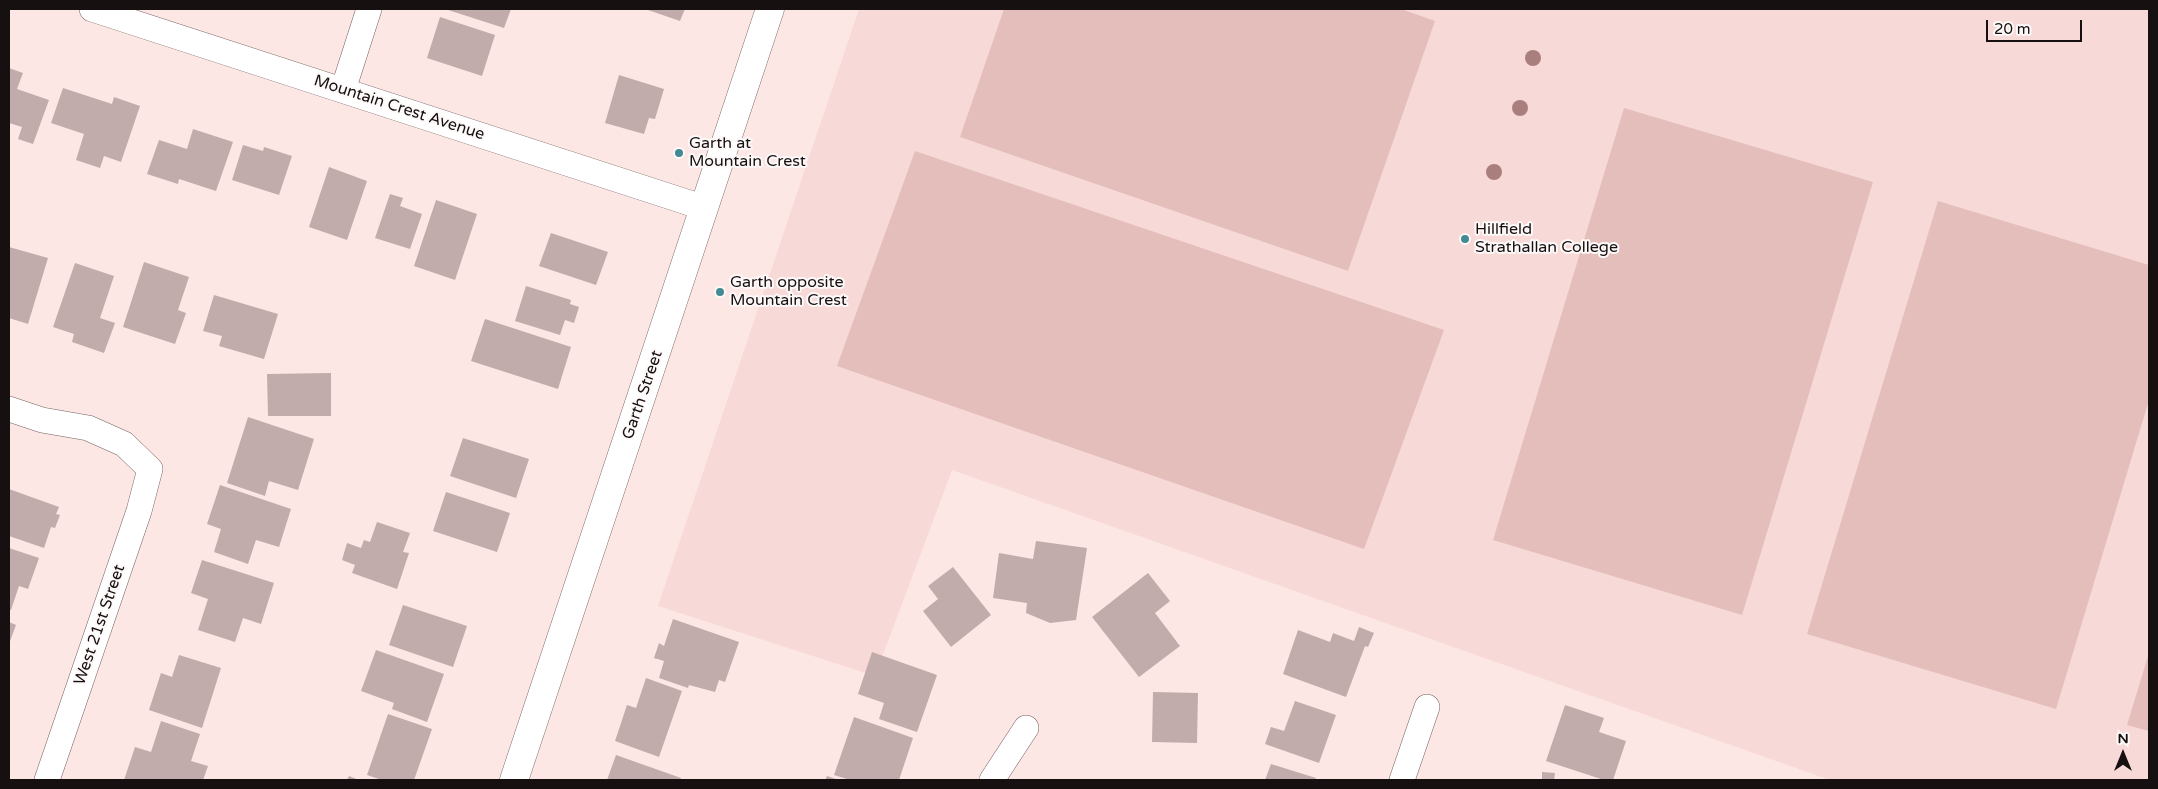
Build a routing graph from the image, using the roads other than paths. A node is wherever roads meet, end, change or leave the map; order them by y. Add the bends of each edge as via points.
1 (92, 9) edge
2 (369, 9) edge
3 (770, 9) edge
4 (343, 90) junction
5 (705, 208) junction
6 (9, 409) edge
7 (1426, 707) dead end
8 (1026, 728) dead end
9 (47, 780) edge
10 (514, 780) edge
11 (992, 780) edge
12 (1402, 780) edge

1 - 4 street, Mountain Crest Avenue
2 - 4 street
3 - 5 main road, Garth Street
4 - 5 street, Mountain Crest Avenue
5 - 10 main road, Garth Street
6 - 9 street, West 21st Street via 42,420 88,428 124,444 150,470 139,512
7 - 12 street
8 - 11 street

